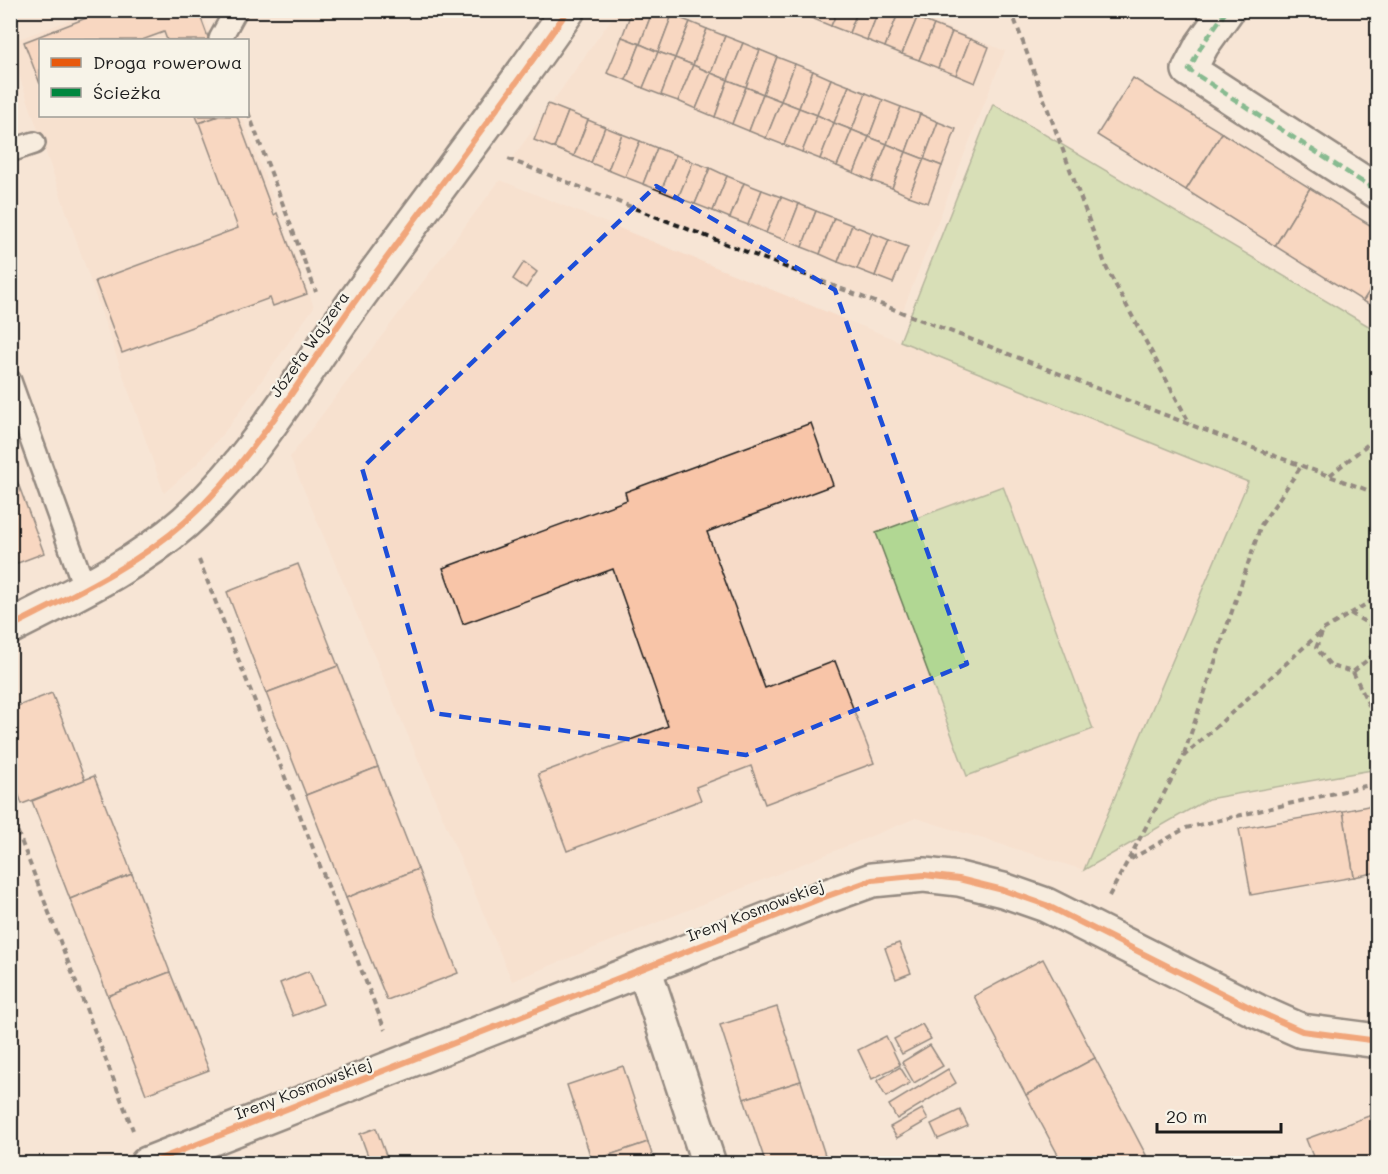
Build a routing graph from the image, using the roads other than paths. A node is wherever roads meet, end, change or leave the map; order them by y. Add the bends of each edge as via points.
1 (236, 10) edge
2 (568, 10) edge
3 (1227, 10) edge
4 (220, 39) dead end
5 (34, 143) dead end
6 (10, 151) edge
7 (1377, 192) edge
8 (10, 381) edge
9 (85, 589) junction
10 (10, 627) edge
11 (644, 968) junction
12 (1377, 1041) edge
13 (164, 1160) edge
14 (709, 1164) edge

1 - 4 lane
2 - 9 street, Józefa Wajzera via 255,443 216,491 184,523 137,558
3 - 7 street via 1190,70
5 - 6 lane
8 - 9 lane
9 - 10 street, Józefa Wajzera
11 - 12 street, Ireny Kosmowskiej via 872,880 924,875 959,879 1046,905 1302,1031
11 - 13 street, Ireny Kosmowskiej
11 - 14 street

